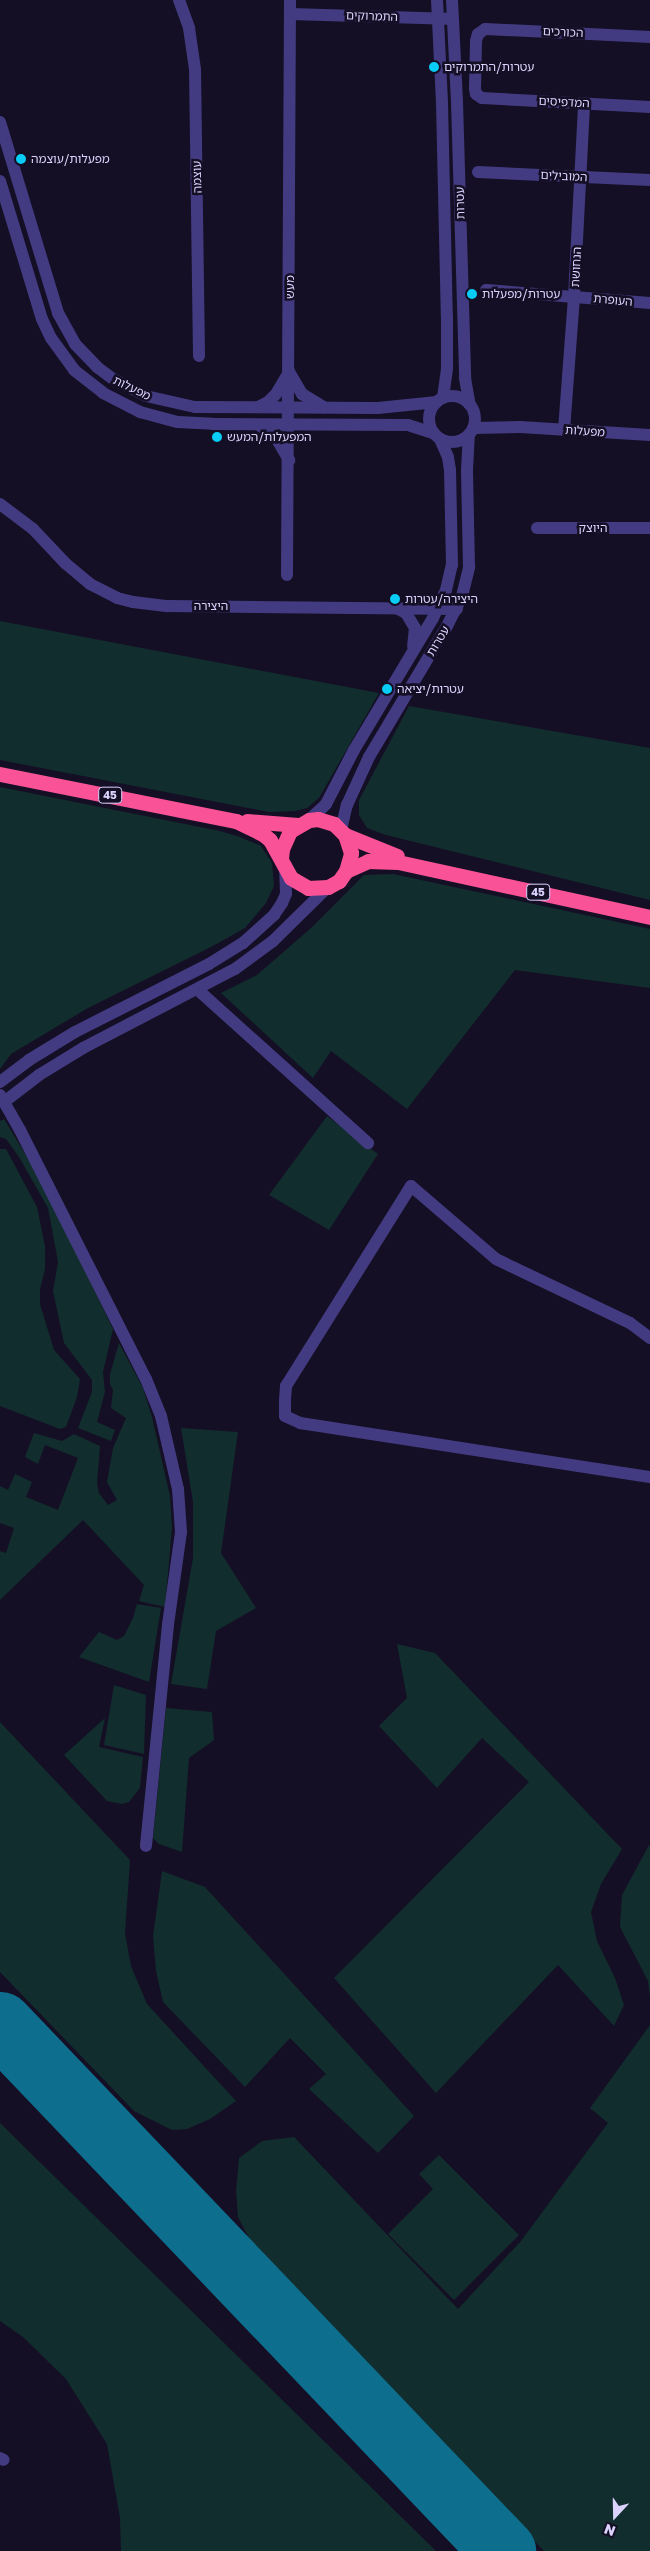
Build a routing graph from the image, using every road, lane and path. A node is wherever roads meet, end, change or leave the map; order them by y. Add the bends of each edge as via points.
1 (179, 0) edge
2 (290, 0) edge
3 (437, 0) edge
4 (452, 0) edge
5 (291, 14) junction
6 (438, 18) junction
7 (453, 19) junction
8 (650, 37) edge
9 (478, 96) joint
10 (584, 103) junction
11 (650, 107) edge
12 (0, 122) edge
13 (478, 172) dead end
14 (580, 176) junction
15 (650, 180) edge
16 (0, 181) edge
17 (486, 290) dead end
18 (574, 297) junction
19 (650, 303) edge
20 (199, 356) dead end
21 (290, 370) junction
22 (440, 400) junction
23 (257, 408) junction
24 (290, 408) junction
25 (328, 408) junction
26 (472, 409) junction
27 (259, 425) junction
28 (289, 425) junction
29 (520, 427) junction
30 (564, 430) junction
31 (471, 432) junction
32 (437, 436) junction
33 (650, 436) edge
34 (289, 460) junction
35 (0, 504) edge
36 (537, 528) dead end
37 (650, 528) edge
38 (287, 575) dead end
39 (396, 608) junction
40 (438, 608) junction
41 (457, 609) junction
42 (411, 653) junction
43 (0, 774) edge
44 (219, 817) junction
45 (303, 822) junction
46 (343, 832) junction
47 (283, 864) junction
48 (426, 867) junction
49 (346, 871) junction
50 (328, 887) junction
51 (650, 917) edge
52 (198, 990) junction
53 (0, 1082) edge
54 (2, 1098) edge
55 (368, 1143) dead end
56 (650, 1338) edge
57 (650, 1477) edge
58 (146, 1846) dead end

1 - 20 street, עוצמה via 189,28 196,69
2 - 5 street, מעש
3 - 6 street, עטרות
4 - 7 street, עטרות
5 - 6 street, התמרוקים
5 - 21 street, מעש
6 - 7 street, התמרוקים
6 - 22 street, עטרות via 447,317 447,369
7 - 26 street, עטרות via 465,378
8 - 9 street, הכורכים via 483,30 478,34 476,43 475,92
9 - 10 street, המדפיסים
10 - 11 street, המדפיסים
10 - 14 street, הנחושת
12 - 23 street, מפעלות via 58,313 87,358 113,379 161,401 195,407
13 - 14 street, המובילים
14 - 15 street, המובילים
14 - 18 street, הנחושת
16 - 27 street, מפעלות via 42,319 61,354 86,380 122,404 157,417 194,424
17 - 18 street, העופרת
18 - 19 street, העופרת
18 - 30 street, הנחושת
21 - 23 street via 276,394
21 - 24 street, מעש
21 - 25 street via 302,394
22 - 25 street, מפעלות via 403,407
22 - 26 street via 454,396
22 - 32 street via 432,407 429,420
23 - 24 street, מפעלות
24 - 25 street, מפעלות
24 - 28 street, מעש
26 - 29 street, מפעלות
26 - 31 street
27 - 28 street, מפעלות
27 - 34 street via 276,438
28 - 32 street, מפעלות via 408,425
28 - 34 street, מעש
29 - 30 street, מפעלות
29 - 31 street, מפעלות
30 - 33 street, מפעלות
31 - 32 street via 452,442
31 - 41 street, עטרות via 467,470 469,567
32 - 40 street, עטרות via 448,457 450,470 452,566
34 - 38 street, מעש
35 - 39 street, היצירה via 33,529 90,584 117,598 168,606
36 - 37 street, היוצק
39 - 40 street, היצירה
39 - 42 street via 406,613 415,628
40 - 41 street, היצירה
40 - 42 street, עטרות
41 - 46 street, עטרות via 369,757 347,805
42 - 45 street, עטרות via 326,804
43 - 44 highway, 45
44 - 45 highway, 45 via 266,824
44 - 47 highway, 45 via 263,834 276,847
45 - 46 highway, 45 via 326,821
45 - 47 highway via 285,839
46 - 48 highway, 45
46 - 49 highway via 351,853
47 - 50 highway, 45 via 291,878 308,888
47 - 53 street via 286,894 282,903 274,915 243,943 202,968 67,1037
48 - 49 highway, 45 via 380,860 368,861
48 - 51 highway, 45
49 - 50 highway, 45
50 - 52 street via 253,957
52 - 54 street via 84,1048
52 - 55 street
54 - 58 street via 146,1379 161,1416 178,1488 181,1532 168,1625
56 - 57 street via 630,1323 496,1259 411,1186 286,1386 285,1402 286,1416 300,1423

